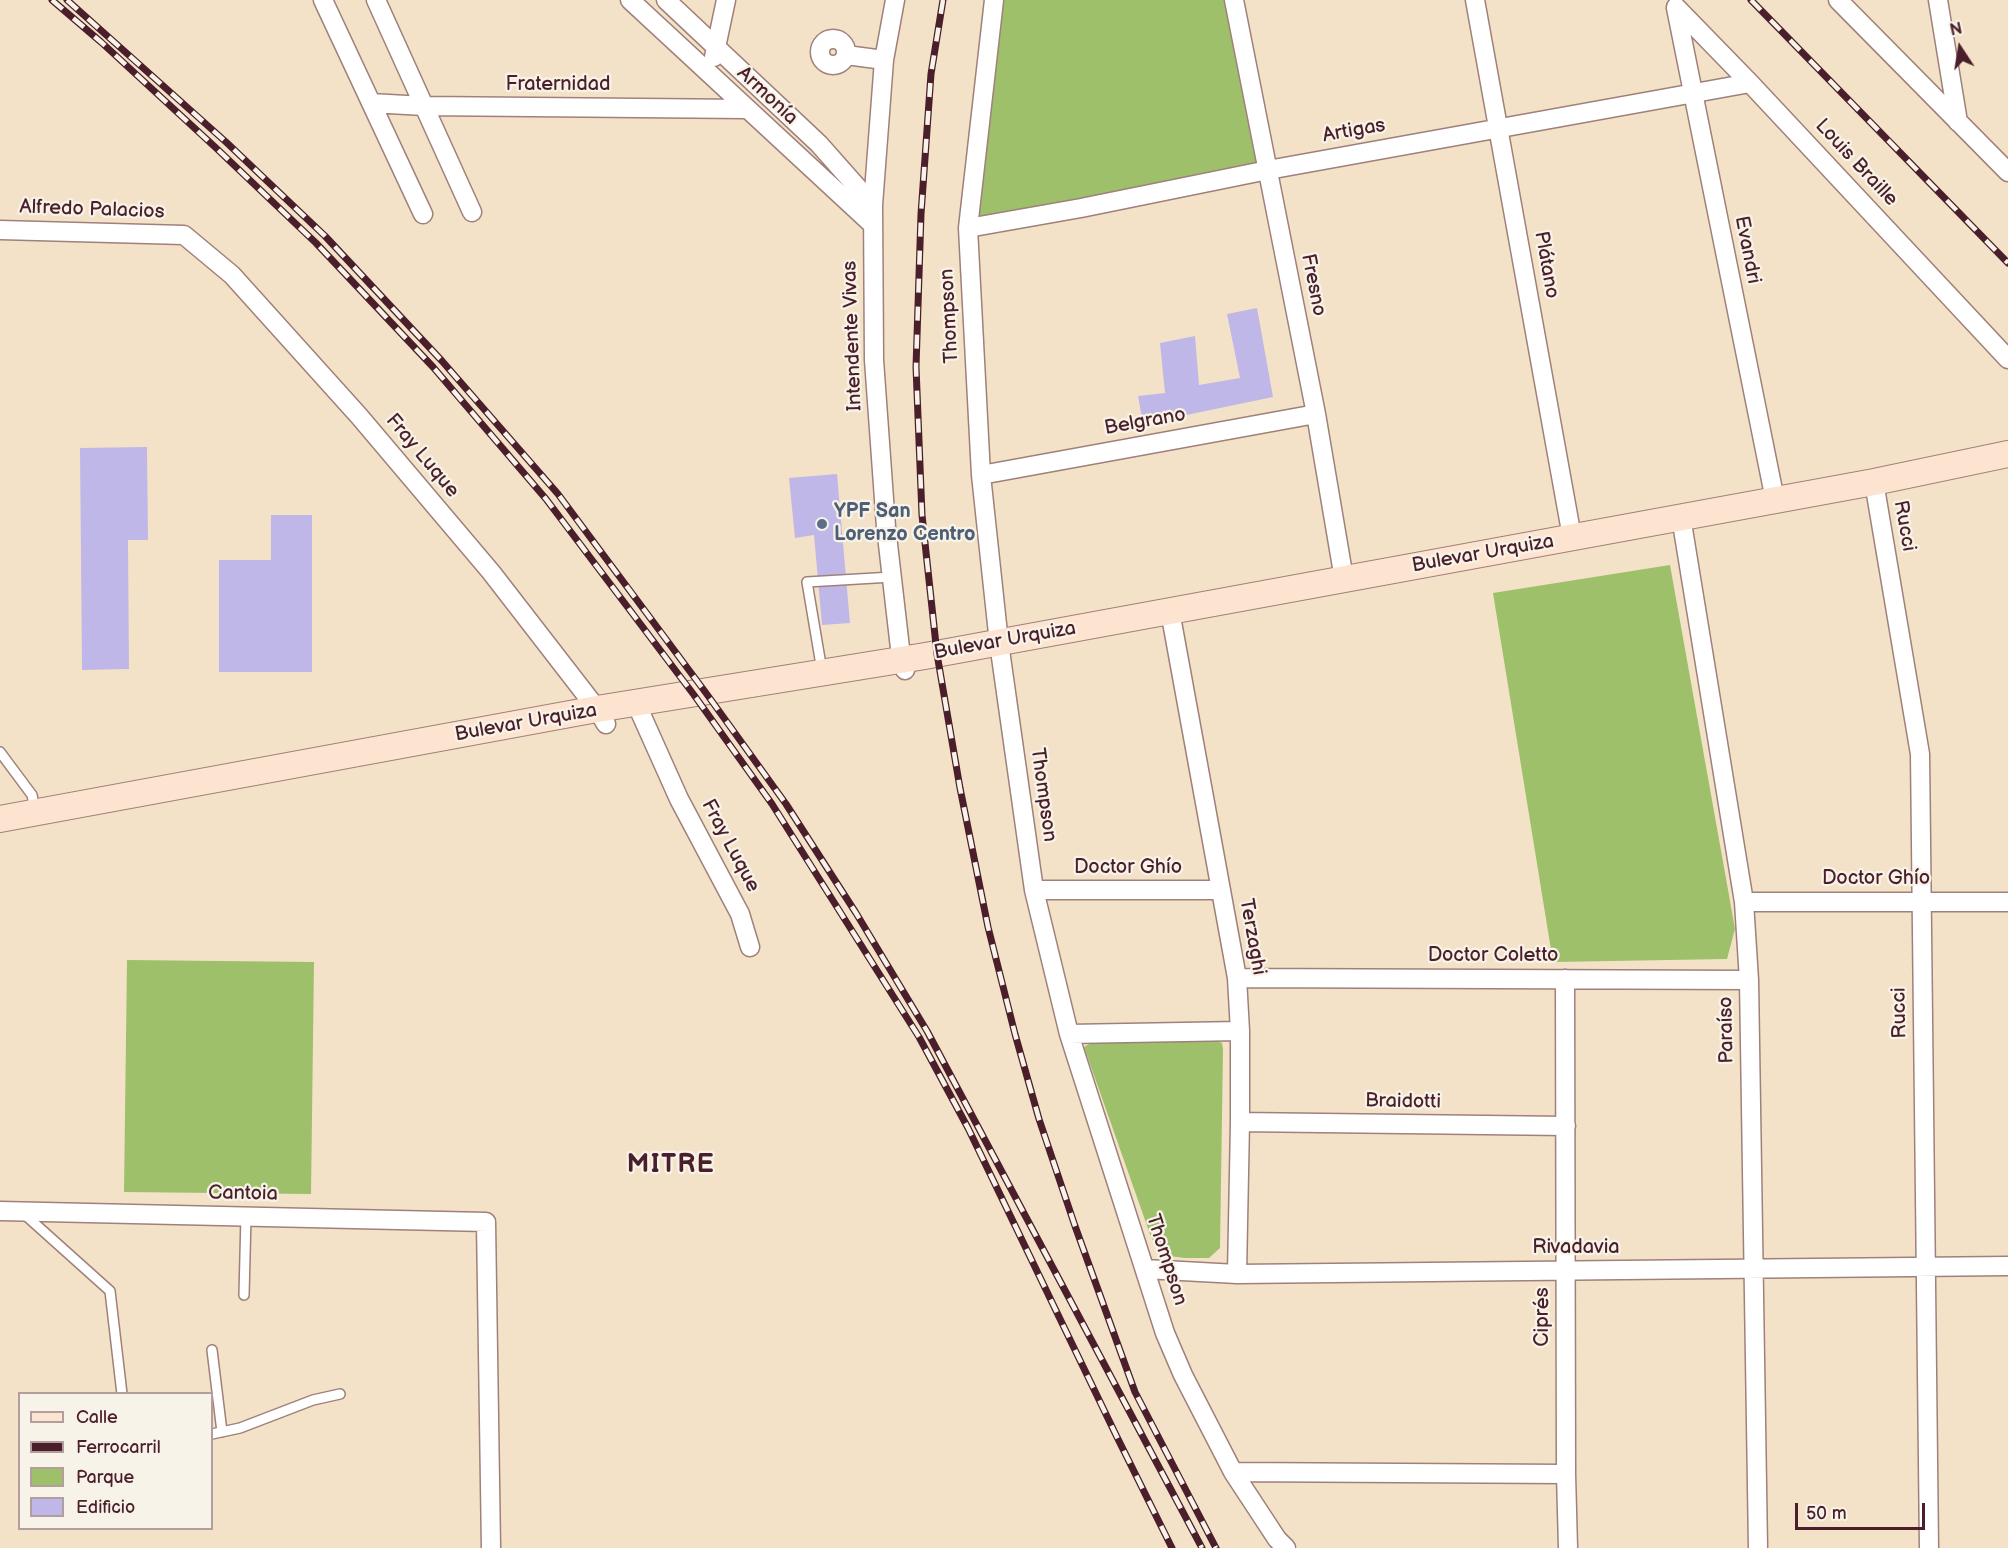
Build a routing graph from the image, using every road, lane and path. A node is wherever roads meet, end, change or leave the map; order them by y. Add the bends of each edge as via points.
1 (323, 0) edge
2 (376, 0) edge
3 (630, 0) edge
4 (666, 0) edge
5 (726, 0) edge
6 (895, 0) edge
7 (994, 0) edge
8 (1234, 0) edge
9 (1475, 0) edge
10 (1838, 0) edge
11 (1938, 0) edge
12 (1672, 4) edge
13 (717, 48) junction
14 (846, 55) dead end
15 (884, 60) junction
16 (709, 73) junction
17 (1750, 83) junction
18 (1693, 94) junction
19 (371, 103) junction
20 (424, 106) junction
21 (746, 109) junction
22 (1958, 122) junction
23 (1499, 128) junction
24 (1268, 170) junction
25 (2007, 170) edge
26 (873, 205) junction
27 (472, 212) dead end
28 (423, 214) dead end
29 (873, 225) junction
30 (968, 228) junction
31 (0, 230) edge
32 (183, 235) joint
33 (2008, 359) edge
34 (1316, 414) junction
35 (2008, 454) edge
36 (2008, 468) edge
37 (981, 475) junction
38 (1875, 487) junction
39 (1775, 500) junction
40 (1682, 522) junction
41 (1572, 537) junction
42 (892, 577) junction
43 (1344, 579) junction
44 (1171, 616) junction
45 (1000, 648) junction
46 (904, 665) junction
47 (823, 673) junction
48 (640, 710) junction
49 (602, 717) junction
50 (0, 752) edge
51 (35, 813) junction
52 (0, 819) edge
53 (0, 834) edge
54 (1034, 890) junction
55 (1221, 890) junction
56 (1744, 902) junction
57 (1921, 902) junction
58 (2008, 902) edge
59 (750, 947) dead end
60 (1237, 978) junction
61 (1565, 979) junction
62 (1749, 980) junction
63 (1240, 1031) junction
64 (1069, 1034) junction
65 (1240, 1122) junction
66 (1566, 1126) junction
67 (0, 1211) edge
68 (22, 1212) junction
69 (246, 1216) junction
70 (2008, 1266) edge
71 (1926, 1267) junction
72 (1144, 1269) junction
73 (1753, 1269) junction
74 (1566, 1271) junction
75 (1237, 1274) junction
76 (244, 1295) dead end
77 (212, 1350) dead end
78 (122, 1392) edge
79 (340, 1395) dead end
80 (222, 1432) junction
81 (213, 1434) edge
82 (1233, 1472) junction
83 (1566, 1474) junction
84 (491, 1548) edge
85 (1286, 1548) edge
86 (1568, 1548) edge
87 (1758, 1548) edge
88 (1929, 1548) edge

1 - 19 street
2 - 20 street
3 - 16 street, Armonía
4 - 13 street, Armonía
5 - 13 street
6 - 15 street, Intendente Vivas
7 - 30 street, Thompson
8 - 24 street, Fresno
9 - 23 street, Plátano
10 - 22 street
11 - 22 street
12 - 17 street, Louis Braille
12 - 18 street, Evandri
13 - 16 street
13 - 26 street, Armonía via 819,144
14 - 15 street
15 - 26 street, Intendente Vivas
16 - 21 street, Armonía
17 - 18 street, Artigas
17 - 33 street, Louis Braille
18 - 23 street, Artigas
18 - 39 street, Evandri
19 - 20 street, Fraternidad
19 - 28 street
20 - 21 street, Fraternidad
20 - 27 street
21 - 29 street, Armonía
22 - 25 street
23 - 24 street, Artigas
23 - 41 street, Plátano
24 - 30 street, Artigas
24 - 34 street, Fresno
26 - 29 street, Intendente Vivas
29 - 42 street, Intendente Vivas via 875,371
30 - 37 street, Thompson
31 - 32 street, Alfredo Palacios
32 - 49 street, Fray Luque via 232,275 359,416 491,572
34 - 37 street, Belgrano
34 - 43 street, Fresno
35 - 38 main road, Bulevar Urquiza
36 - 38 main road, Bulevar Urquiza
37 - 45 street, Thompson
38 - 39 main road, Bulevar Urquiza
38 - 40 main road, Bulevar Urquiza
38 - 57 street, Rucci via 1920,754
39 - 40 main road, Bulevar Urquiza
40 - 41 main road, Bulevar Urquiza
40 - 44 main road, Bulevar Urquiza
40 - 56 street, Paraíso
41 - 43 main road, Bulevar Urquiza
42 - 46 street, Intendente Vivas
42 - 47 lane via 807,582
43 - 44 main road, Bulevar Urquiza
44 - 45 main road, Bulevar Urquiza
44 - 55 street, Terzaghi
45 - 46 main road, Bulevar Urquiza
45 - 54 street, Thompson
46 - 47 main road, Bulevar Urquiza
46 - 48 main road, Bulevar Urquiza via 694,710
47 - 48 main road, Bulevar Urquiza
48 - 49 main road, Bulevar Urquiza
48 - 59 street, Fray Luque via 679,799 740,914
49 - 51 main road, Bulevar Urquiza
49 - 53 main road, Bulevar Urquiza
50 - 51 lane via 32,795
51 - 52 main road, Bulevar Urquiza
54 - 55 street, Doctor Ghío
54 - 64 street, Thompson
55 - 60 street, Terzaghi
56 - 57 street, Doctor Ghío
56 - 62 street, Paraíso
57 - 58 street, Doctor Ghío
57 - 71 street, Rucci
60 - 61 street, Doctor Coletto
60 - 63 street, Terzaghi
61 - 62 street, Doctor Coletto
61 - 66 street, Ciprés
62 - 73 street, Paraíso
63 - 64 street
63 - 65 street, Terzaghi
64 - 72 street, Thompson
65 - 66 street, Braidotti
65 - 75 street, Terzaghi
66 - 74 street, Ciprés
67 - 68 street, Cantoia
68 - 69 street, Cantoia
68 - 78 lane via 110,1292
69 - 76 lane
69 - 84 street, Cantoia via 486,1222
70 - 71 street, Rivadavia
71 - 73 street, Rivadavia
71 - 88 street, Rucci
72 - 75 street, Rivadavia
72 - 82 street, Thompson via 1183,1375
73 - 74 street, Rivadavia
73 - 87 street, Paraíso
74 - 75 street, Rivadavia
74 - 83 street, Ciprés
77 - 80 lane
79 - 80 lane via 314,1400
80 - 81 lane
82 - 83 street
82 - 85 street, Thompson
83 - 86 street, Ciprés

